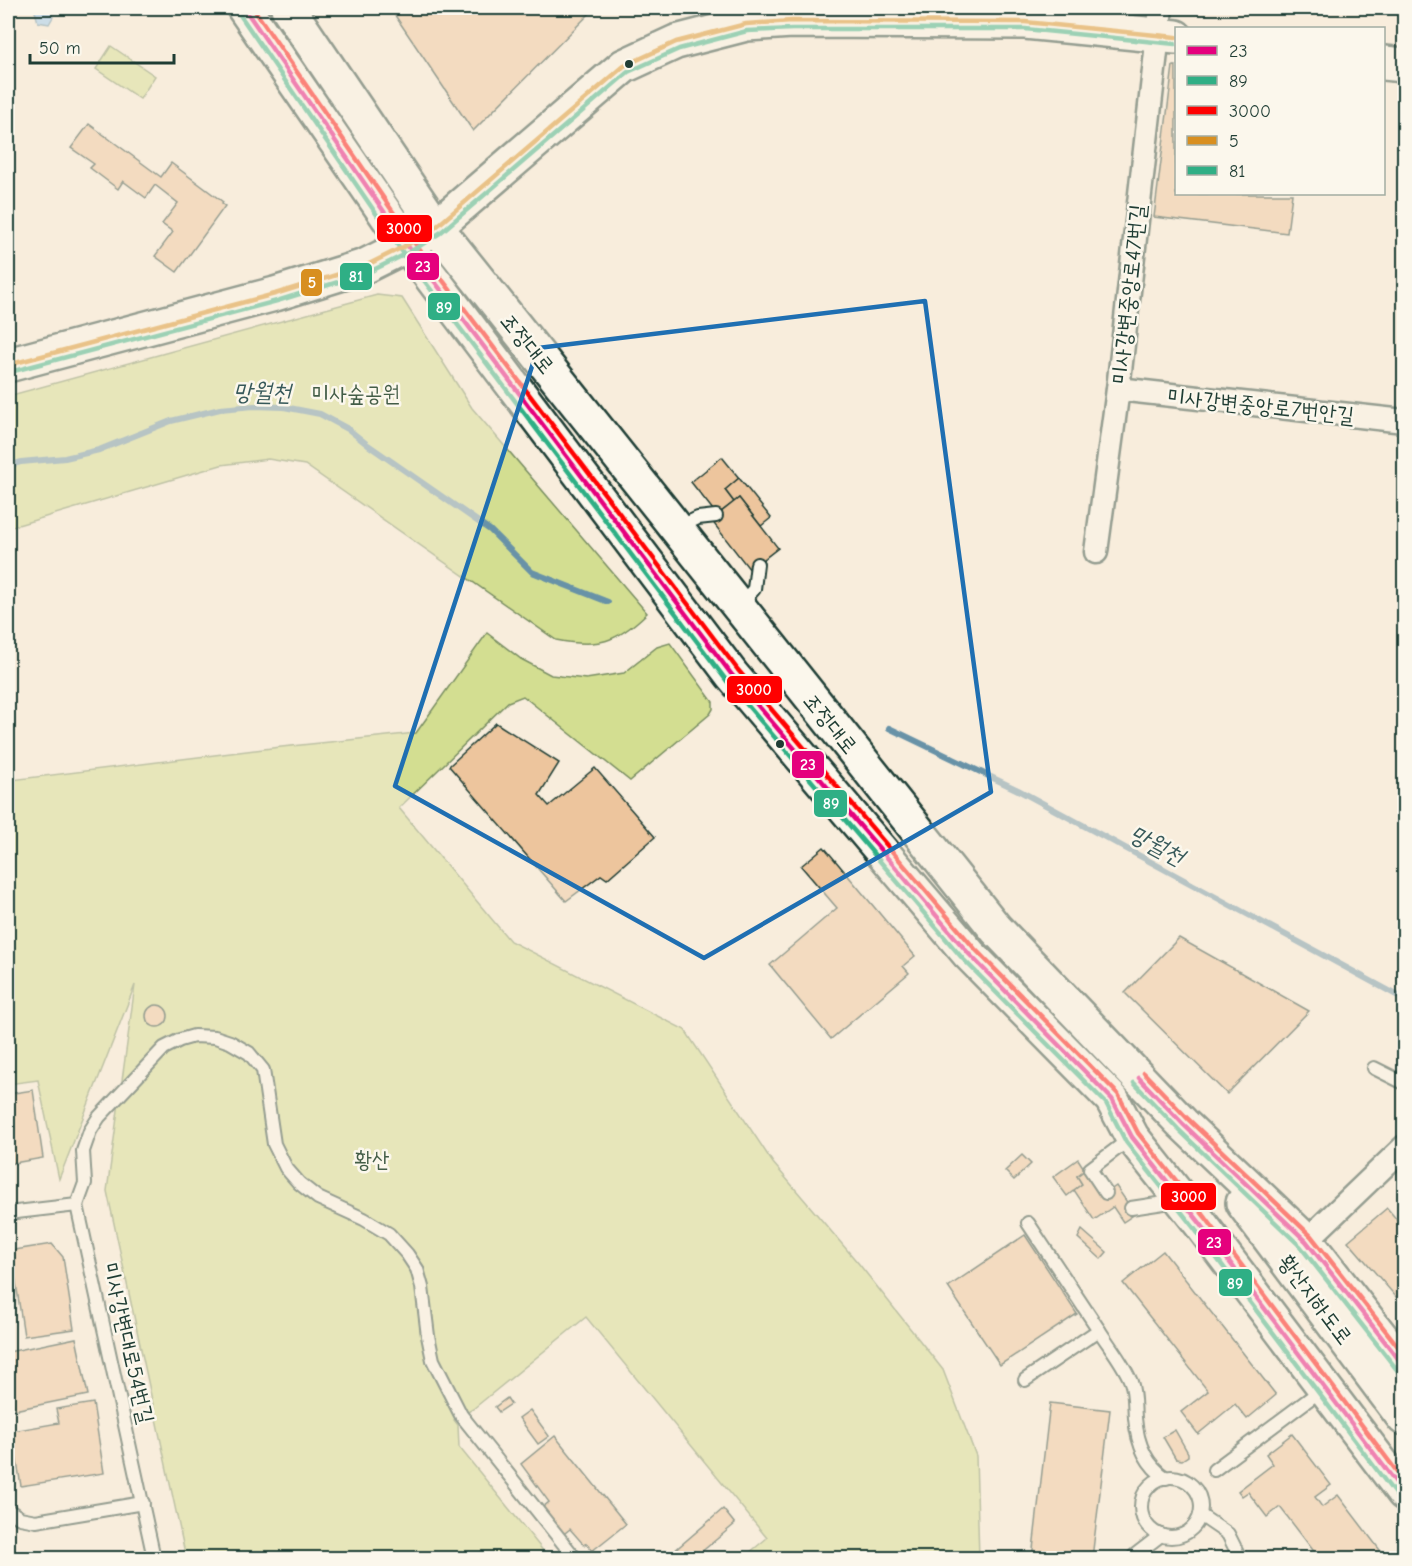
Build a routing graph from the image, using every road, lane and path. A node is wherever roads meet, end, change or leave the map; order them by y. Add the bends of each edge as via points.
1 (244, 8) edge
2 (288, 8) edge
3 (791, 14) edge
4 (1165, 26) edge
5 (1385, 63) edge
6 (1404, 65) edge
7 (436, 227) junction
8 (407, 246) junction
9 (8, 365) edge
10 (1118, 389) junction
11 (1404, 421) edge
12 (716, 516) dead end
13 (676, 528) junction
14 (1096, 552) dead end
15 (758, 564) dead end
16 (739, 607) junction
17 (1374, 1068) dead end
18 (1404, 1083) edge
19 (1113, 1099) junction
20 (1183, 1124) junction
21 (1132, 1137) junction
22 (1404, 1147) edge
23 (1106, 1192) dead end
24 (1183, 1200) junction
25 (77, 1205) junction
26 (1131, 1208) dead end
27 (8, 1213) edge
28 (1028, 1223) dead end
29 (1306, 1241) junction
30 (1099, 1330) junction
31 (1404, 1366) edge
32 (1025, 1380) dead end
33 (1325, 1387) junction
34 (1404, 1418) edge
35 (1404, 1459) edge
36 (1214, 1470) dead end
37 (1166, 1478) junction
38 (1404, 1492) edge
39 (143, 1503) junction
40 (8, 1510) edge
41 (1200, 1515) junction
42 (1161, 1535) junction
43 (154, 1558) edge
44 (575, 1558) edge
45 (1133, 1558) edge
46 (1240, 1558) edge

1 - 8 main road, 조정대로
2 - 7 main road, 조정대로
3 - 4 main road
3 - 7 main road via 676,42 624,66
4 - 10 street, 미사강변중앙로47번길
5 - 6 main road
7 - 8 main road
7 - 13 main road, 조정대로
8 - 9 main road via 365,266 275,294
8 - 19 main road, 조정대로 via 732,675 969,954
10 - 11 street, 미사강변중앙로7번안길
10 - 14 street, 미사강변중앙로47번길
12 - 13 lane via 698,518
13 - 16 main road, 조정대로
15 - 16 lane via 754,589
16 - 20 main road, 조정대로 via 996,930
17 - 18 lane
19 - 21 main road, 조정대로
19 - 35 main road, 황산지하도로 via 1232,1231
20 - 29 main road, 조정대로
20 - 34 main road, 황산지하도로
21 - 23 lane via 1090,1169
21 - 24 main road, 조정대로
22 - 29 street
24 - 26 lane
24 - 33 main road, 조정대로
25 - 27 lane
25 - 39 lane, 미사강변대로54번길
25 - 44 lane via 85,1183 83,1151 90,1131 164,1048 194,1036 215,1037 249,1053 262,1070 274,1144 286,1168 318,1198 389,1234 407,1254 422,1287 433,1360 461,1415
28 - 30 lane
29 - 31 main road, 조정대로
30 - 32 lane
30 - 37 lane via 1130,1379 1143,1450 1154,1470
33 - 36 lane
33 - 38 main road, 조정대로
37 - 41 lane via 1185,1481 1193,1487 1199,1495
37 - 42 lane via 1149,1488 1142,1505 1146,1524
39 - 40 lane via 36,1521 20,1518
39 - 43 lane, 미사강변대로54번길
41 - 42 lane via 1196,1524 1180,1536
41 - 46 lane via 1228,1534
42 - 45 lane

